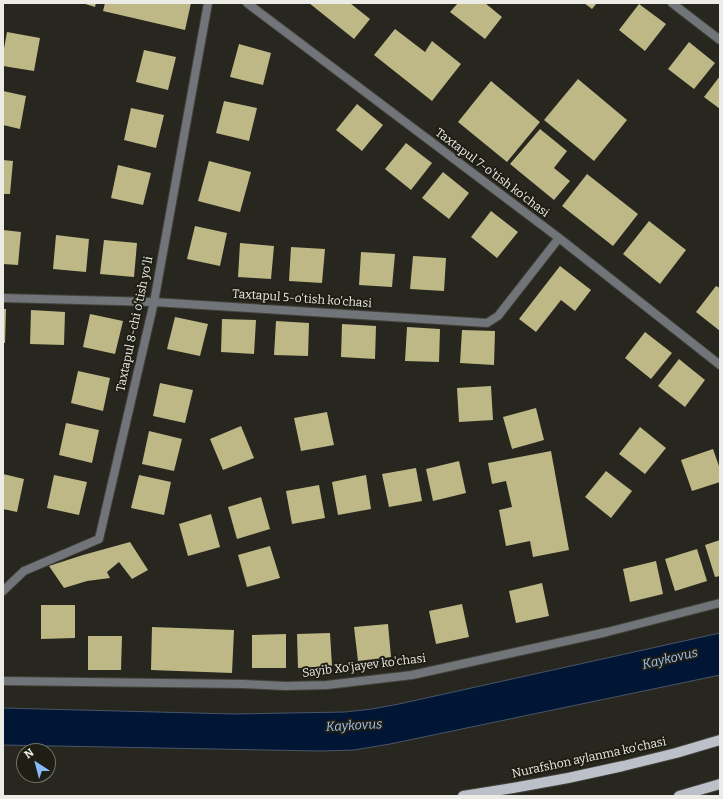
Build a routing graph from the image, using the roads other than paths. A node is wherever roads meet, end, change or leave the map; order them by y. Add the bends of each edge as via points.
1 (208, 3) edge
2 (247, 3) edge
3 (672, 3) edge
4 (720, 40) edge
5 (560, 238) junction
6 (3, 298) edge
7 (154, 302) junction
8 (720, 365) edge
9 (3, 592) edge
10 (720, 603) edge
11 (3, 681) edge
12 (720, 740) edge
13 (720, 784) edge
14 (463, 796) edge
15 (680, 796) edge

1 - 7 street, Taxtapul 8-chi o'tish yo'li
2 - 5 street, Taxtapul 7-o'tish ko'chasi
3 - 4 street
5 - 7 street, Taxtapul 5-o'tish ko'chasi via 498,316 488,323
5 - 8 street, Taxtapul 7-o'tish ko'chasi
6 - 7 street, Taxtapul 5-o'tish ko'chasi
7 - 9 street, Taxtapul 8-chi o'tish yo'li via 99,539 24,571
10 - 11 street, Sayib Xo'jayev ko'chasi via 607,632 412,675 327,685
12 - 14 main road, Nurafshon aylanma ko'chasi via 568,778
13 - 15 main road

